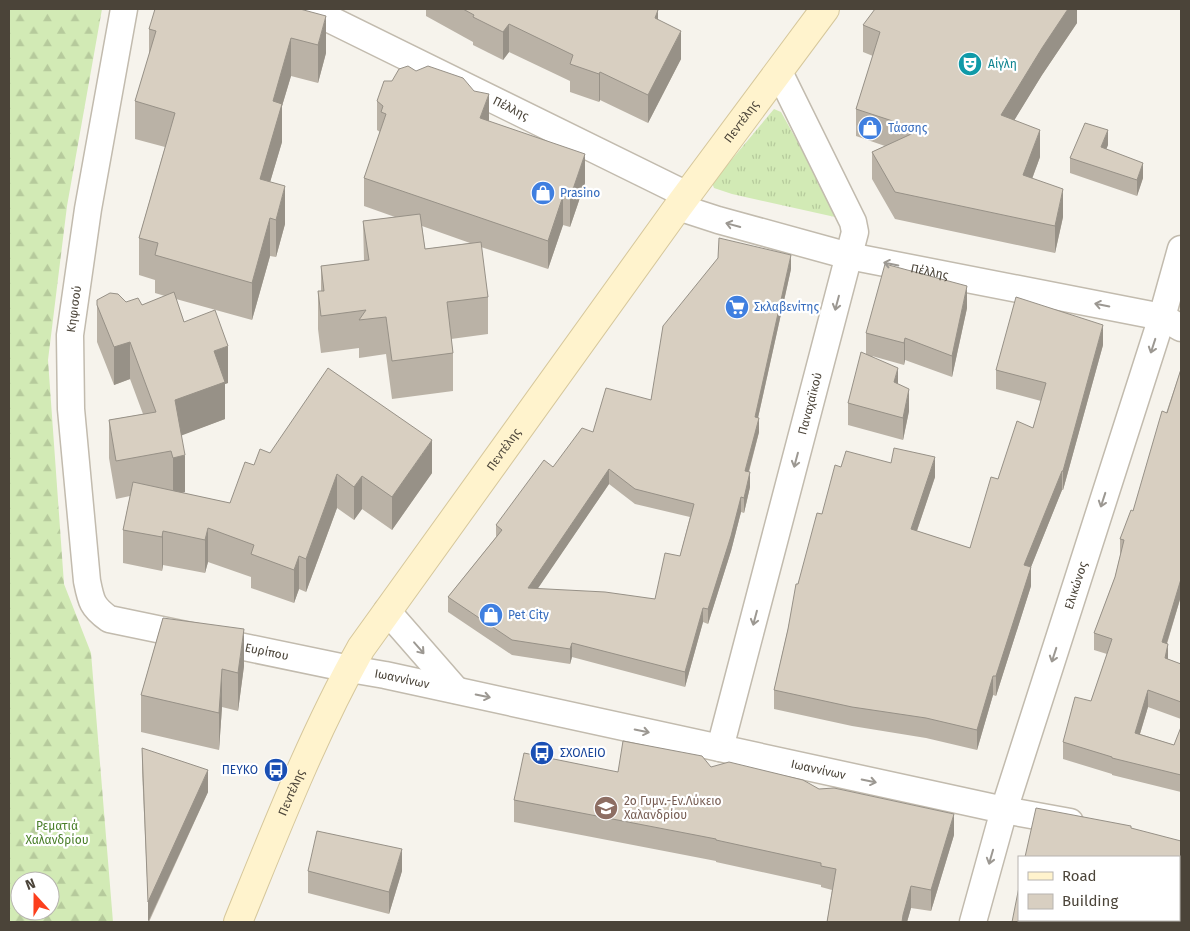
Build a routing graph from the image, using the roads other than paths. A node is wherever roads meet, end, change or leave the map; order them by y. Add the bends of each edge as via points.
1 (124, 9) edge
2 (309, 9) edge
3 (825, 9) edge
4 (779, 72) junction
5 (683, 201) junction
6 (1181, 248) edge
7 (849, 256) junction
8 (1172, 322) edge
9 (98, 611) joint
10 (387, 611) junction
11 (350, 669) junction
12 (456, 690) junction
13 (720, 748) junction
14 (1004, 810) junction
15 (1093, 826) edge
16 (238, 922) edge
17 (973, 922) edge

1 - 9 street, Κηφισού via 88,209 70,335 71,409 86,581 90,600
2 - 5 street, Πέλλης
3 - 4 main road, Πεντέλης
4 - 5 main road, Πεντέλης
4 - 7 street, Παναχαϊκού via 854,222
7 -> 5 street, Πέλλης via 718,220
5 - 10 main road, Πεντέλης
6 - 8 street, Ελικώνος
8 -> 7 street, Πέλλης
7 -> 13 street, Παναχαϊκού
8 -> 14 street, Ελικώνος
9 - 11 street, Ευρίπου via 109,619
10 - 11 main road, Πεντέλης
10 -> 12 street, Ιωαννίνων
11 - 12 street, Ιωαννίνων
11 - 16 main road, Πεντέλης via 295,782
12 -> 13 street, Ιωαννίνων
13 -> 14 street, Ιωαννίνων
14 - 15 street, Ιωαννίνων
14 -> 17 street, Ελικώνος

